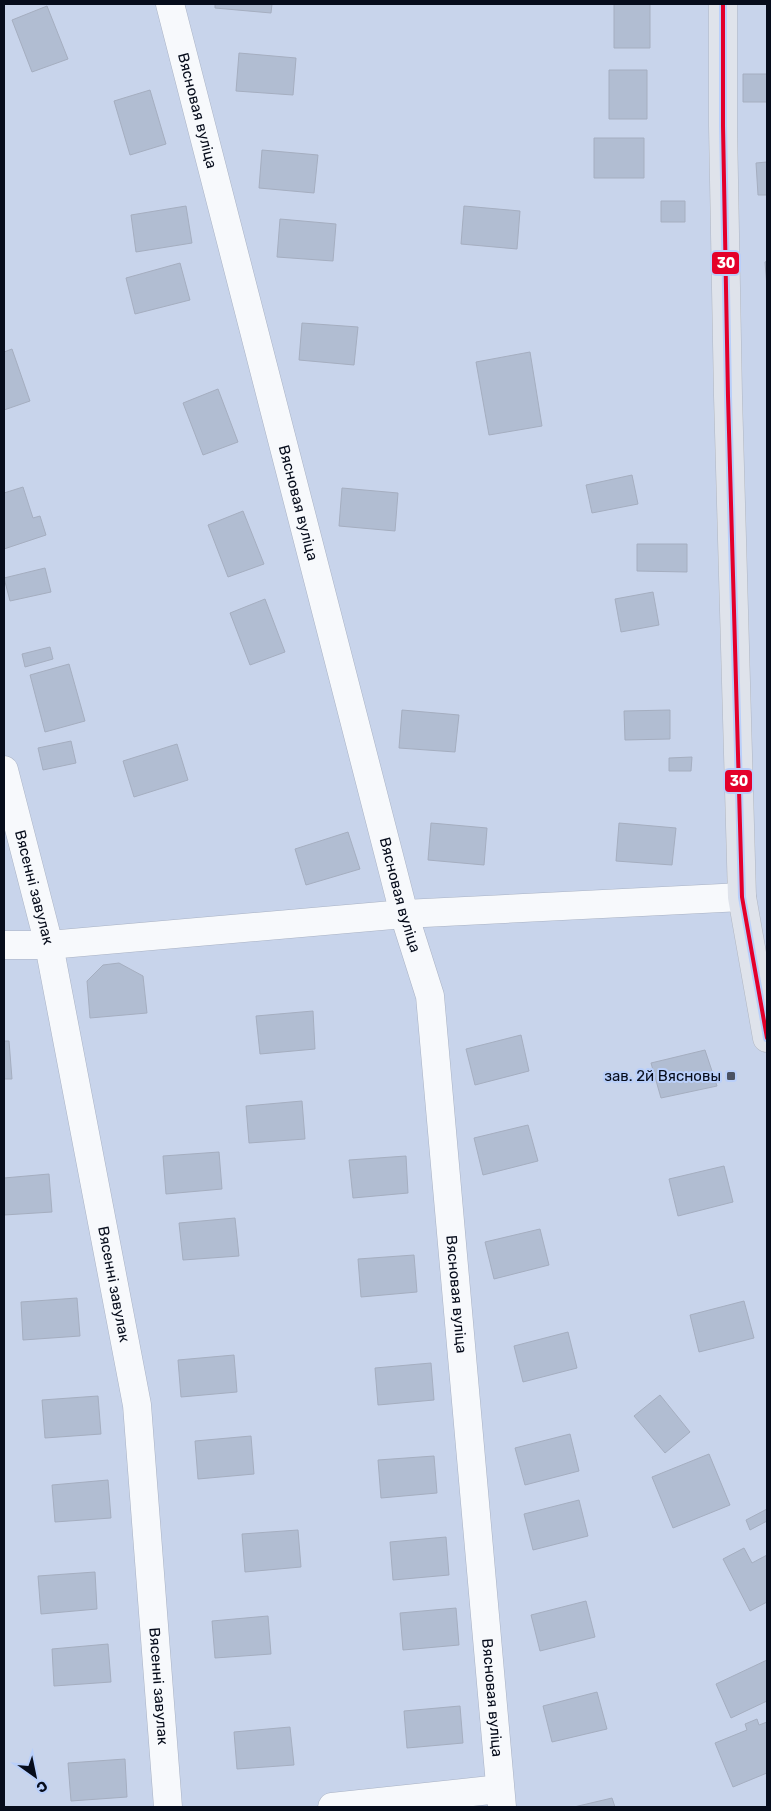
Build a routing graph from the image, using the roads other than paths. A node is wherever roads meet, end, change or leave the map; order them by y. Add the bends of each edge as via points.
1 (170, 4) edge
2 (723, 4) edge
3 (4, 770) edge
4 (742, 897) junction
5 (404, 914) junction
6 (4, 945) edge
7 (49, 945) junction
8 (767, 1038) edge
9 (501, 1798) edge
10 (168, 1807) edge
11 (332, 1807) edge

1 - 5 street, Вясновая вуліца
2 - 4 main road via 728,396
3 - 7 street, Вясенні завулак
4 - 5 street
4 - 8 main road
5 - 7 street
5 - 9 street, Вясновая вуліца via 430,996
6 - 7 street
7 - 10 street, Вясенні завулак via 137,1406
9 - 11 street

